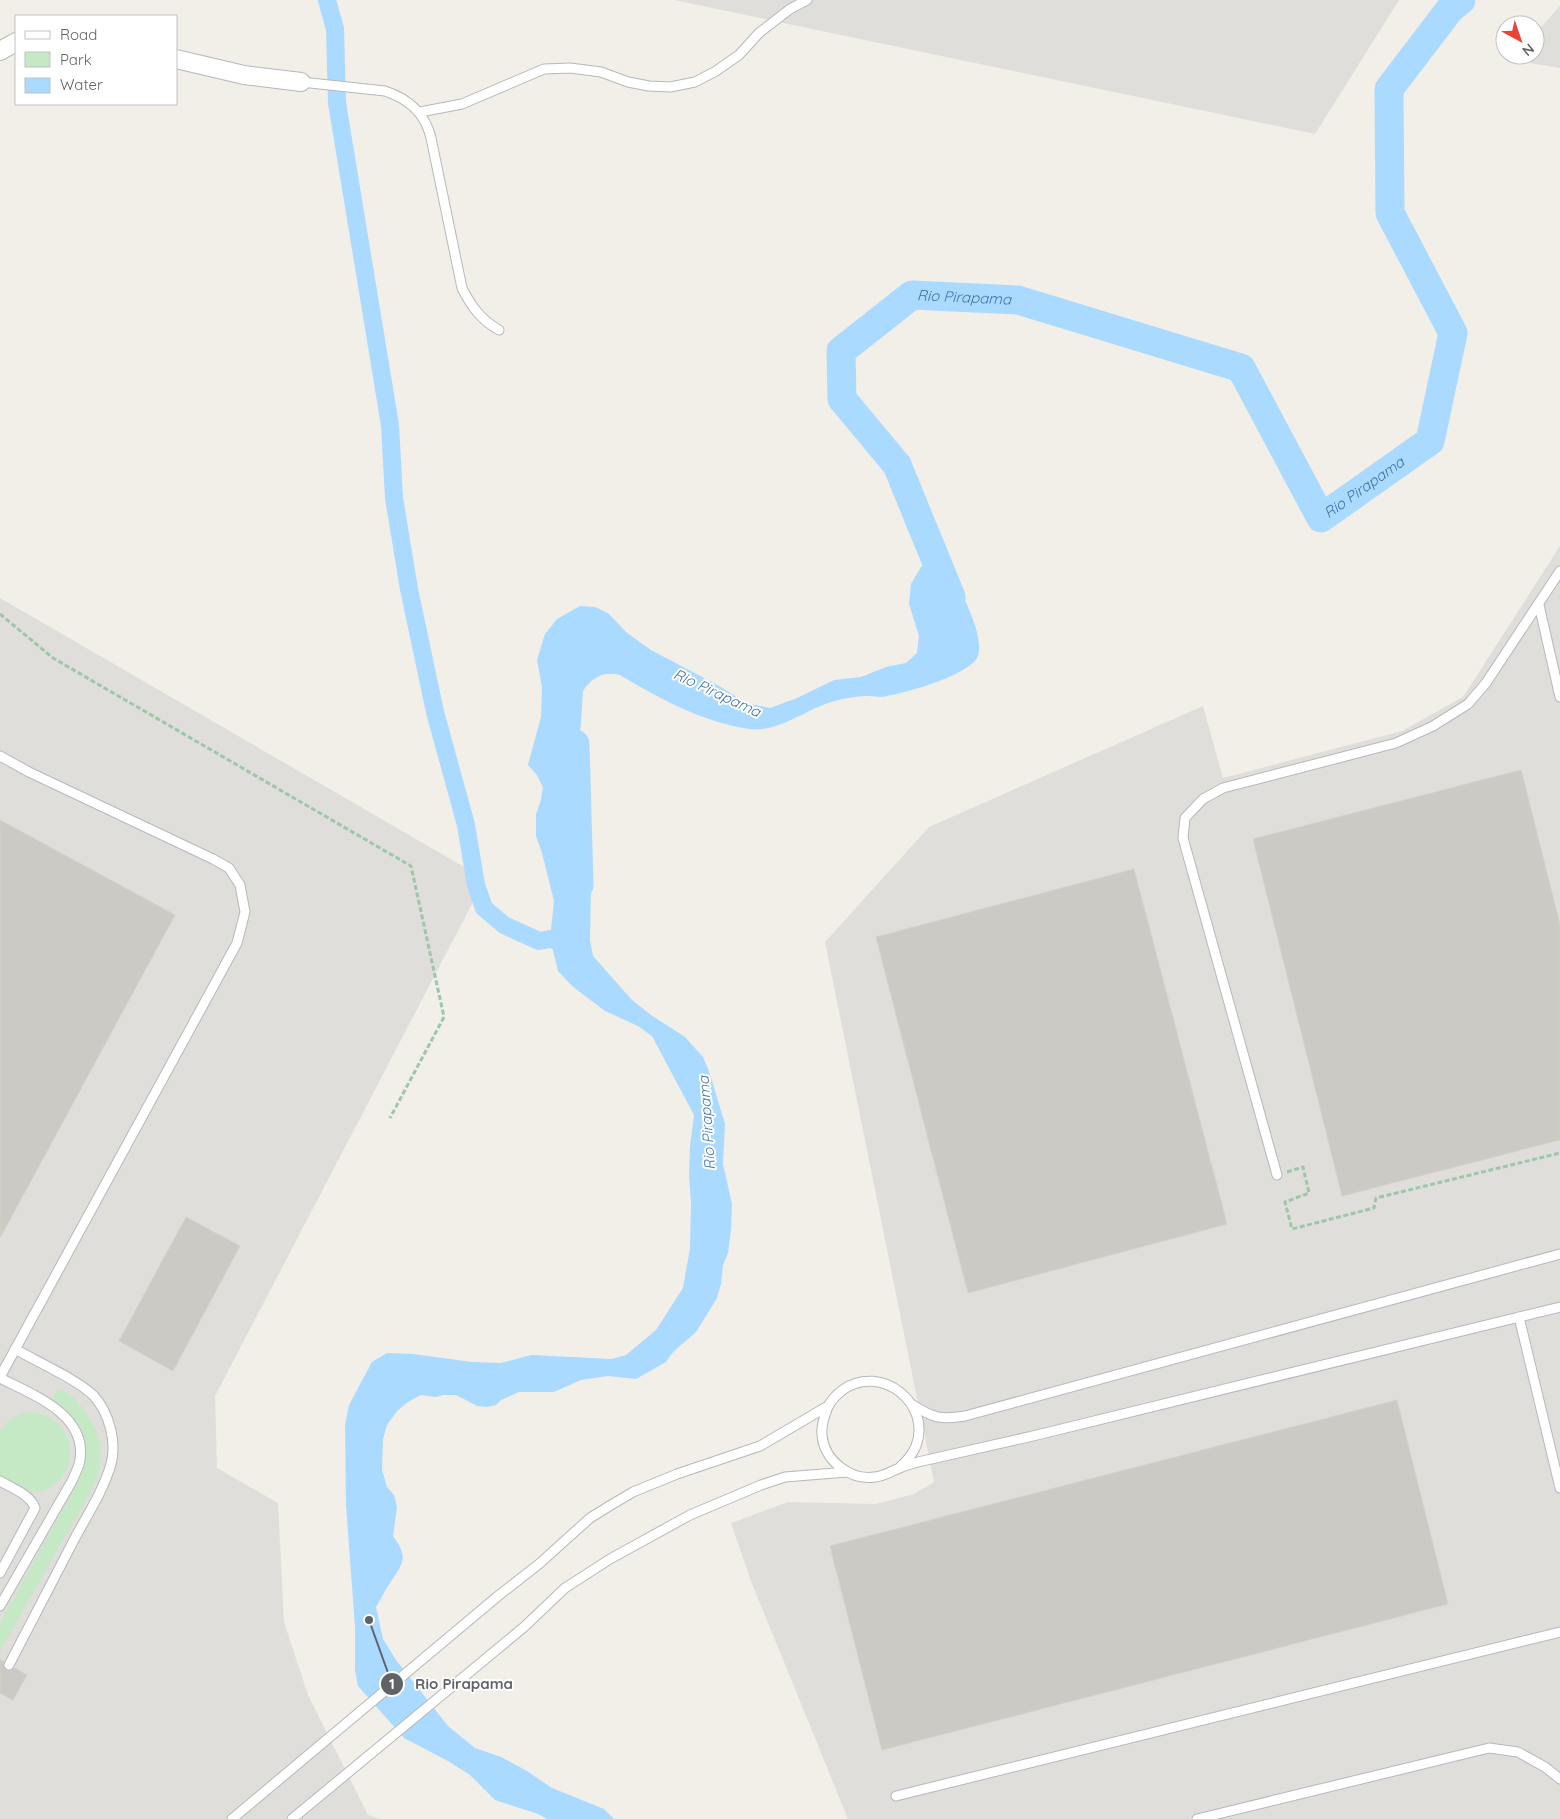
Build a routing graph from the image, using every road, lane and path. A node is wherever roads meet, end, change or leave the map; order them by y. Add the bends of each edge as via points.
1 (806, 0) edge
2 (15, 43) edge
3 (0, 51) edge
4 (178, 58) edge
5 (301, 82) joint
6 (420, 112) junction
7 (499, 330) dead end
8 (1560, 571) edge
9 (1538, 605) junction
10 (0, 614) edge
11 (1560, 697) edge
12 (0, 756) edge
13 (390, 1118) dead end
14 (1560, 1153) edge
15 (1277, 1175) joint
16 (1560, 1254) edge
17 (1560, 1307) edge
18 (1519, 1316) junction
19 (15, 1349) junction
20 (0, 1377) edge
21 (912, 1405) junction
22 (828, 1406) junction
23 (900, 1467) junction
24 (847, 1472) junction
25 (0, 1481) edge
26 (1560, 1488) edge
27 (0, 1573) edge
28 (0, 1606) edge
29 (1560, 1632) edge
30 (9, 1665) dead end
31 (1560, 1779) edge
32 (896, 1796) dead end
33 (232, 1819) edge
34 (292, 1819) edge
35 (1197, 1819) edge

1 - 6 lane via 759,34 739,55 695,82 670,87 649,86 601,72 570,68 544,70 462,104
2 - 3 street
4 - 5 street via 244,75
5 - 6 lane via 385,91 410,102
6 - 7 lane via 431,138 462,288 479,315
8 - 9 lane
9 - 11 lane
9 - 15 lane via 1486,683 1468,704 1433,726 1396,742 1223,788 1203,799 1185,818 1183,838
10 - 13 path via 53,658 411,866 444,1017
12 - 19 lane via 229,868 240,885 245,912 238,943
14 - 15 path via 1376,1198 1374,1208 1292,1229 1285,1202 1309,1194 1303,1167
16 - 21 lane via 964,1416 941,1419
17 - 18 lane
18 - 23 lane
18 - 26 lane
19 - 20 lane
19 - 30 lane via 94,1396 110,1427 113,1450 98,1496
20 - 28 lane via 59,1410 81,1442 80,1461 72,1481
21 - 22 lane via 892,1386 878,1381 863,1381 837,1394
21 - 23 lane via 919,1431 910,1457
22 - 24 lane via 822,1435 826,1450 834,1463
22 - 33 lane via 760,1446 633,1492 590,1518
23 - 24 lane via 874,1478
24 - 34 lane via 785,1477 761,1485 690,1515 633,1545 565,1588 524,1627
25 - 27 lane via 26,1496 35,1508
29 - 32 lane
31 - 35 lane via 1518,1752 1489,1748

